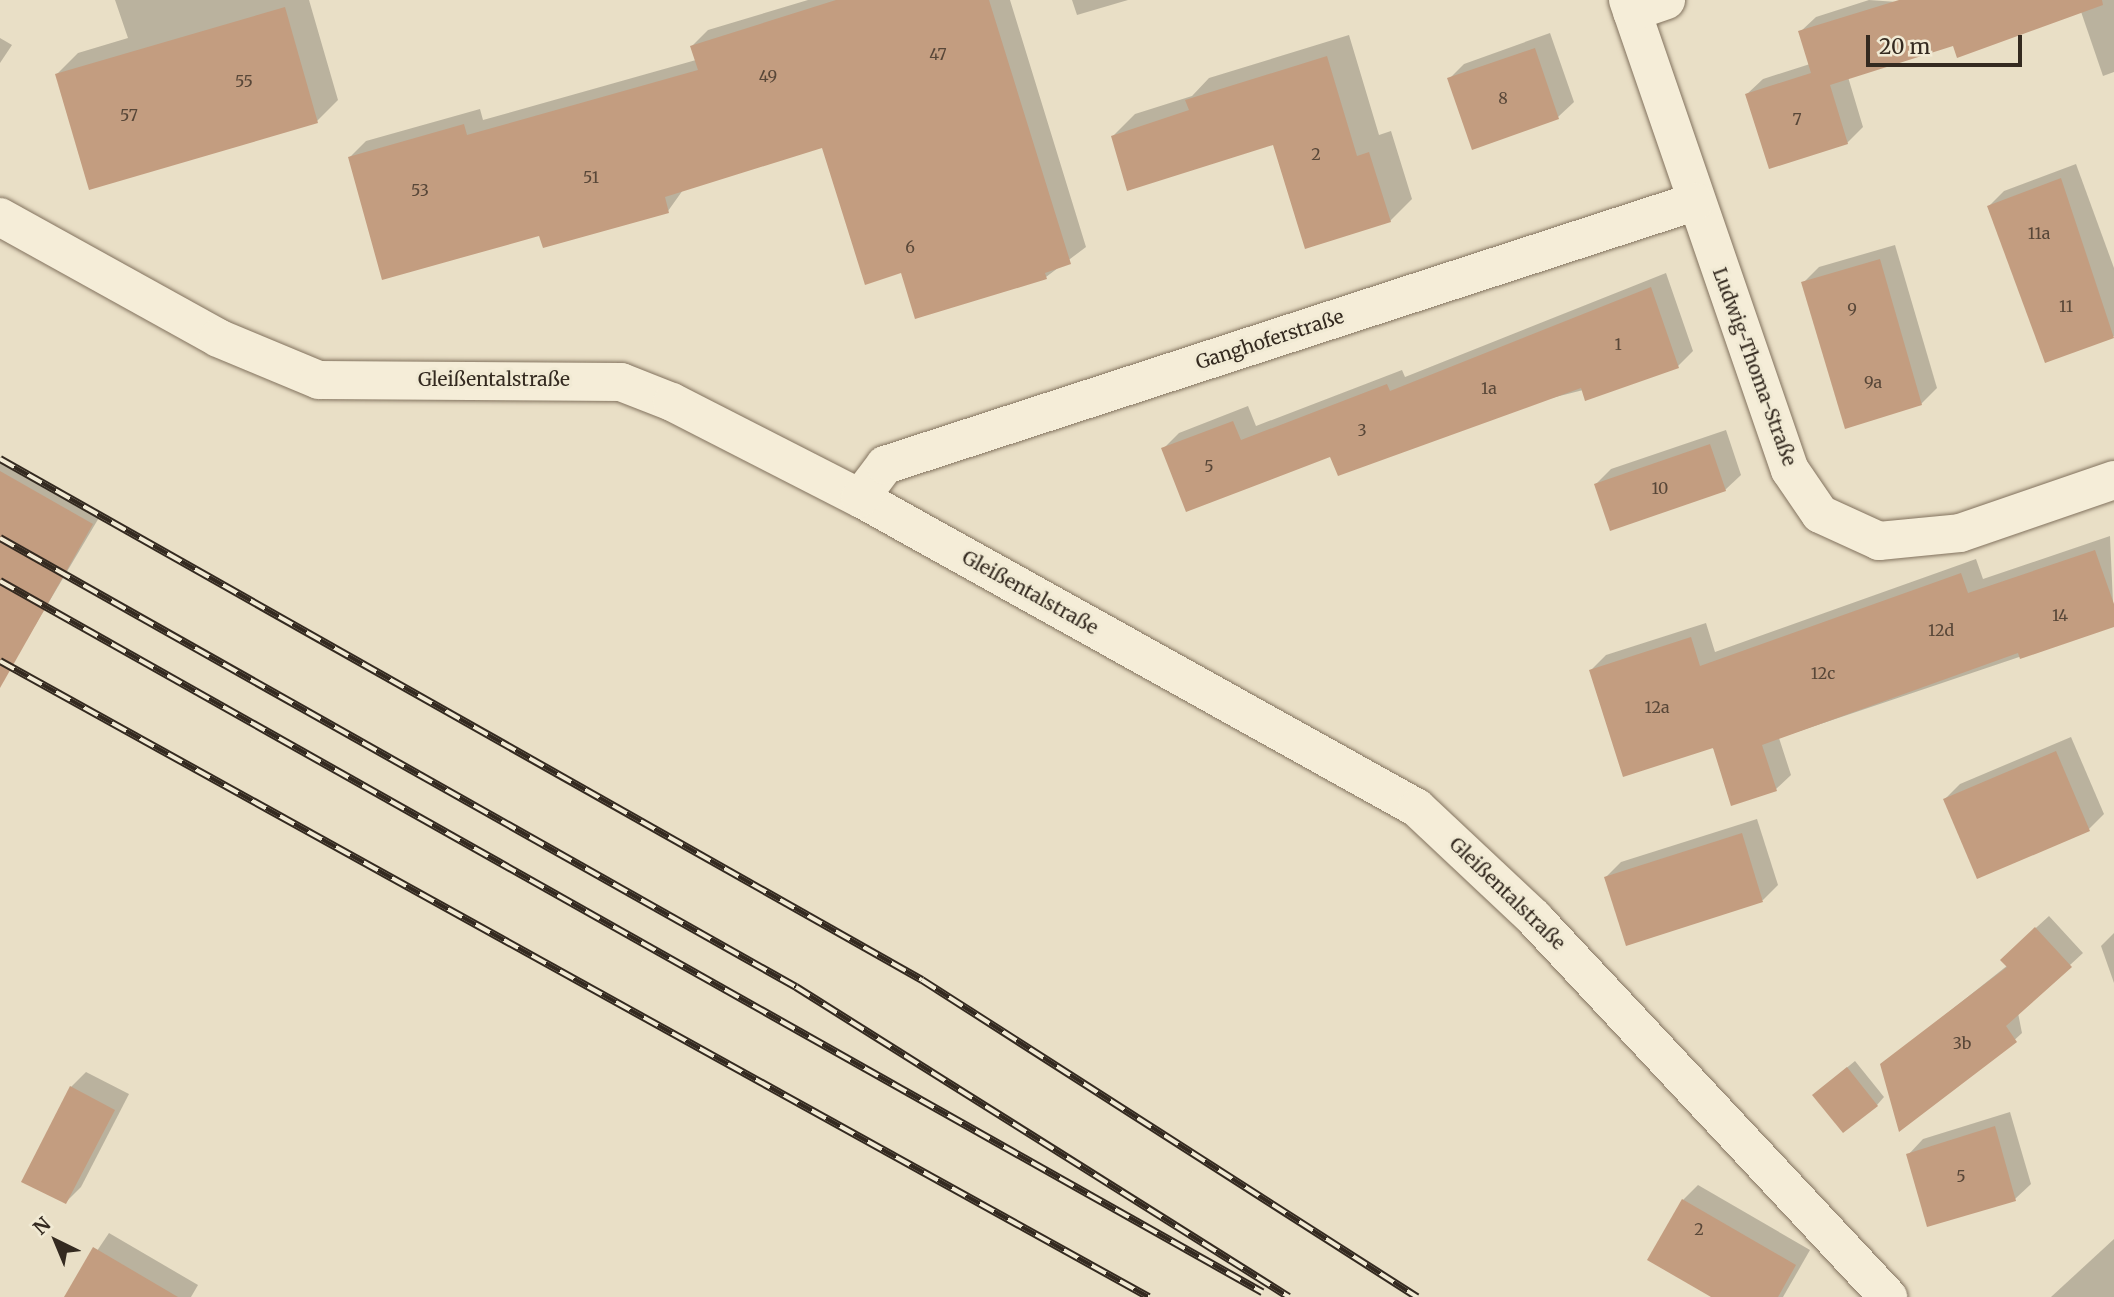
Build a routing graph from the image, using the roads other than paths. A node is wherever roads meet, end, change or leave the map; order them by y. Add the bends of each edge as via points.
1 (1642, 4) edge
2 (1693, 202) junction
3 (0, 217) edge
4 (2114, 480) edge
5 (860, 498) junction
6 (1888, 1297) edge

1 - 2 street, Ludwig-Thoma-Straße
2 - 4 street, Ludwig-Thoma-Straße via 1790,470 1821,514 1879,541 1961,533
2 - 5 street, Ganghoferstraße via 885,465
3 - 5 street, Gleißentalstraße via 218,338 319,380 621,382 742,434
5 - 6 street, Gleißentalstraße via 1417,808 1534,918

